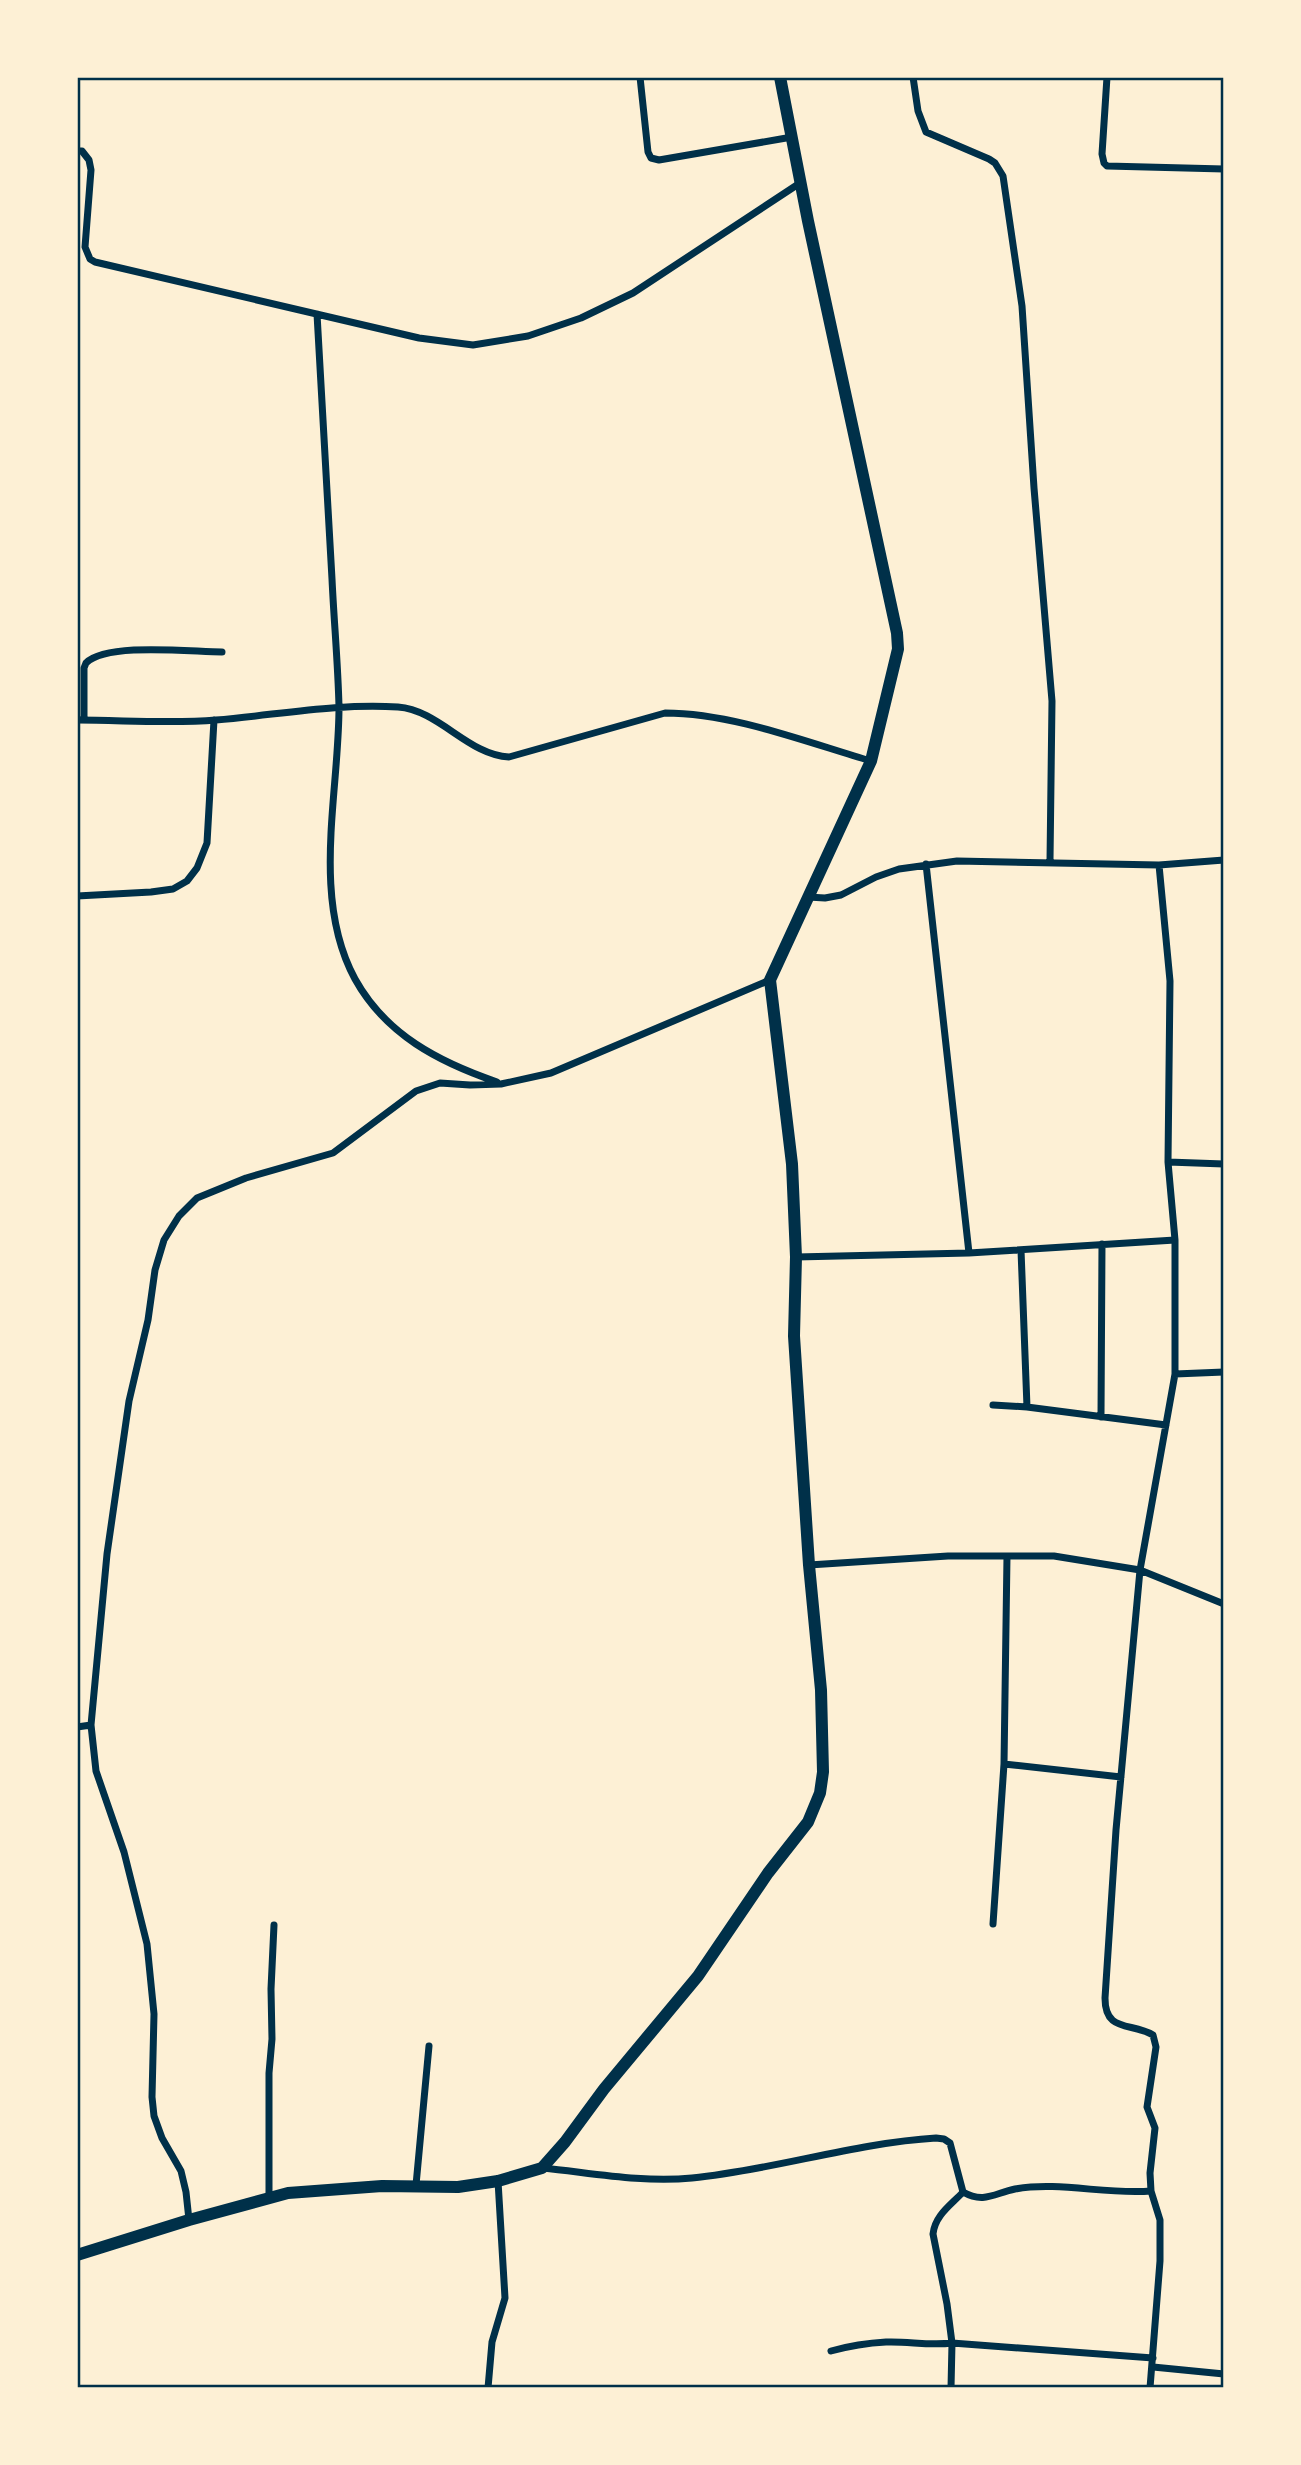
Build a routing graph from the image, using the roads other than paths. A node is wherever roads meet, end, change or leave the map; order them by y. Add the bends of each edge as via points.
1 (640, 77) edge
2 (780, 77) edge
3 (913, 77) edge
4 (1107, 77) edge
5 (792, 137) junction
6 (77, 151) edge
7 (1224, 169) edge
8 (800, 183) junction
9 (317, 314) junction
10 (222, 652) dead end
11 (339, 707) junction
12 (80, 720) edge
13 (214, 720) junction
14 (871, 761) junction
15 (1224, 860) edge
16 (1050, 862) junction
17 (926, 864) junction
18 (1159, 865) junction
19 (77, 896) edge
20 (808, 897) junction
21 (771, 980) junction
22 (501, 1084) junction
23 (1168, 1162) junction
24 (1224, 1164) edge
25 (1175, 1240) junction
26 (1102, 1244) junction
27 (1021, 1250) junction
28 (969, 1253) junction
29 (796, 1257) junction
30 (1224, 1372) edge
31 (1175, 1374) junction
32 (993, 1405) dead end
33 (1027, 1407) junction
34 (1101, 1417) junction
35 (1166, 1425) junction
36 (1007, 1556) junction
37 (809, 1565) junction
38 (1140, 1570) junction
39 (1224, 1604) edge
40 (91, 1725) junction
41 (77, 1727) edge
42 (1004, 1764) junction
43 (1121, 1777) junction
44 (993, 1924) dead end
45 (274, 1925) dead end
46 (429, 2046) dead end
47 (542, 2168) junction
48 (498, 2181) junction
49 (416, 2185) junction
50 (1151, 2191) junction
51 (963, 2192) junction
52 (269, 2197) junction
53 (189, 2220) junction
54 (77, 2255) edge
55 (952, 2343) junction
56 (831, 2351) dead end
57 (1153, 2362) junction
58 (1224, 2374) edge
59 (488, 2388) edge
60 (951, 2388) edge
61 (1150, 2388) edge

1 - 5 street via 651,158
2 - 5 street
3 - 16 street via 926,132 989,159 1003,176 1022,306 1052,701
4 - 7 street via 1102,154 1107,166
5 - 8 street
6 - 9 street via 89,160 91,170 85,247 90,259
8 - 9 street via 633,293 528,336 473,345 419,338
8 - 14 street via 897,633 898,649
9 - 11 street
10 - 12 street via 129,650 97,655 86,663
11 - 13 street
11 - 14 street via 414,711 500,756 519,755 665,713 691,713
11 - 22 street via 332,883 335,919 355,979 381,1016 415,1045 457,1068
12 - 13 street
13 - 19 street via 207,844 187,881 173,889
14 - 20 street
15 - 18 street
16 - 17 street
16 - 18 street
17 - 20 street via 876,877 841,895
17 - 28 street
18 - 23 street via 1170,981
20 - 21 street
21 - 22 street via 551,1073
21 - 29 street via 792,1164
22 - 40 street via 440,1083 416,1091 332,1153 225,1186 197,1198 179,1216 164,1240 155,1270 129,1401 107,1554
23 - 24 street
23 - 25 street
25 - 26 street
25 - 31 street
26 - 27 street
26 - 34 street
27 - 28 street
27 - 33 street
28 - 29 street
29 - 37 street via 794,1336
30 - 31 street
31 - 35 street
32 - 33 street
33 - 34 street
34 - 35 street
35 - 38 street
36 - 37 street
36 - 38 street via 1054,1556
36 - 42 street
37 - 47 street via 823,1752 815,1807 698,1976
38 - 39 street
38 - 43 street
40 - 41 street
40 - 53 street via 96,1771 124,1852 147,1944 154,2014 154,2116 181,2171
42 - 43 street
42 - 44 street
43 - 50 street via 1105,2009 1115,2023 1145,2031 1155,2039 1147,2107 1156,2136 1150,2161
45 - 52 street
46 - 49 street
47 - 48 street
47 - 51 street via 683,2179 944,2139 953,2150
48 - 49 street via 458,2187
48 - 59 street via 505,2298 492,2342
49 - 52 street via 320,2189
50 - 51 street via 1037,2187 979,2199
50 - 57 street via 1160,2220
51 - 55 street via 938,2217 933,2234
52 - 53 street
53 - 54 street
55 - 56 street via 857,2344
55 - 57 street
55 - 60 street
57 - 58 street
57 - 61 street

